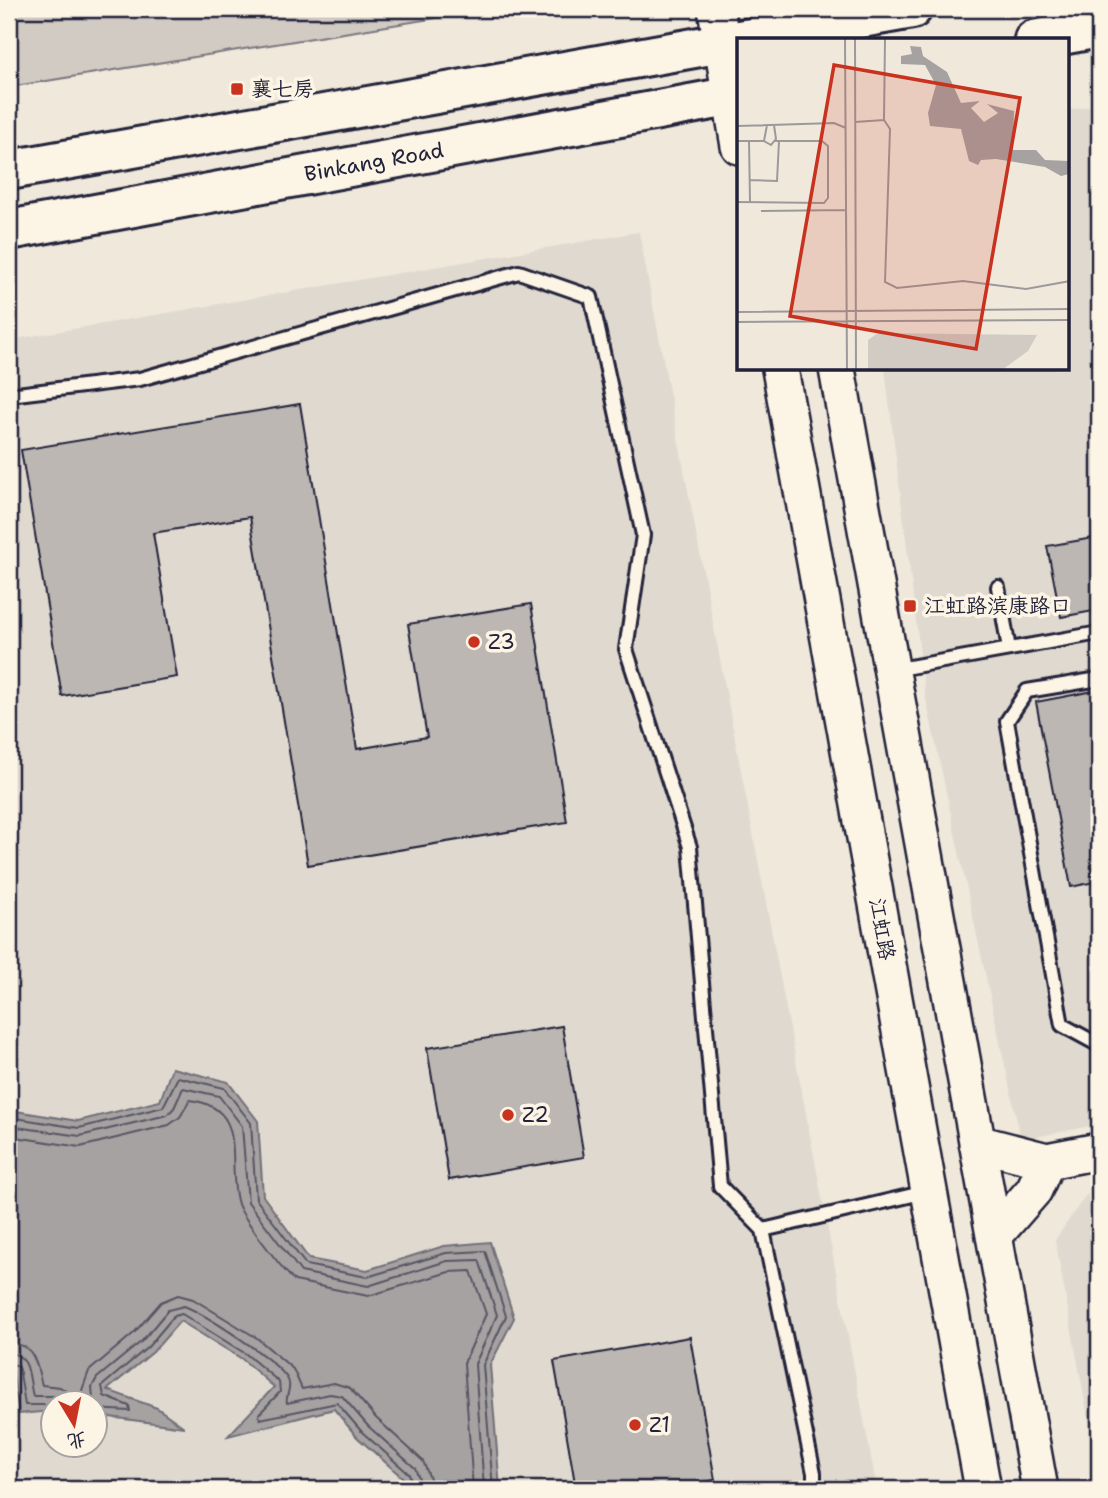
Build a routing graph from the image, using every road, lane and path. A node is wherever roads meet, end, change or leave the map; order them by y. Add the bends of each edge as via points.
1 (912, 9) edge
2 (1099, 28) edge
3 (748, 31) edge
4 (1045, 38) edge
5 (734, 96) edge
6 (737, 126) edge
7 (9, 170) edge
8 (9, 230) edge
9 (780, 371) edge
10 (837, 371) edge
11 (9, 395) edge
12 (998, 587) dead end
13 (1099, 633) edge
14 (1009, 649) junction
15 (892, 670) junction
16 (1099, 679) edge
17 (1099, 1045) edge
18 (977, 1143) junction
19 (1099, 1151) edge
20 (1047, 1161) junction
21 (929, 1192) junction
22 (763, 1230) junction
23 (994, 1236) junction
24 (814, 1489) edge
25 (983, 1489) edge
26 (1040, 1489) edge

1 - 3 main road
2 - 4 main road
3 - 7 main road
5 - 6 main road
5 - 8 main road, Binkang Road
9 - 21 main road, 江虹路
10 - 15 main road
11 - 22 lane via 140,379 519,272 591,297 643,535 626,649 690,847 720,1186
12 - 14 lane
13 - 14 lane
14 - 15 lane
15 - 18 main road
16 - 17 lane via 1027,691 1007,721 1062,1025
18 - 20 main road
18 - 23 main road
19 - 20 main road
20 - 23 main road via 1034,1190
21 - 22 lane
21 - 25 main road, 江虹路
22 - 24 lane
23 - 26 main road

